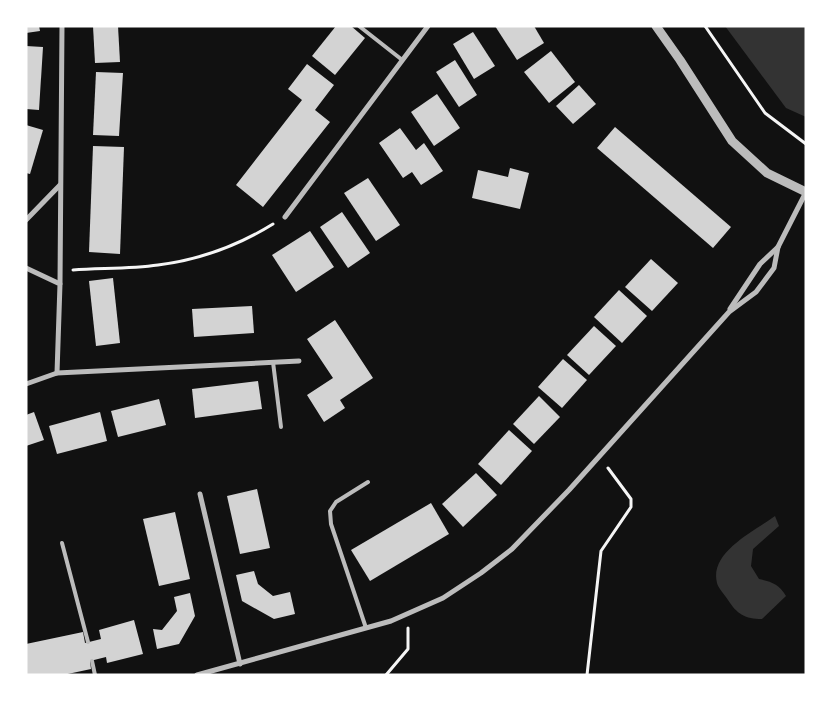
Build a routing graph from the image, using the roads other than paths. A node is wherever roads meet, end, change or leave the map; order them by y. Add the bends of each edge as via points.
1 (62, 26) edge
2 (359, 26) edge
3 (428, 26) edge
4 (656, 26) edge
5 (401, 59) junction
6 (60, 186) junction
7 (806, 192) edge
8 (285, 217) road end
9 (26, 220) edge
10 (778, 248) junction
11 (26, 268) edge
12 (60, 284) junction
13 (729, 312) junction
14 (299, 361) dead end
15 (273, 362) junction
16 (57, 373) junction
17 (26, 384) edge
18 (281, 427) dead end
19 (368, 482) dead end
20 (200, 494) dead end
21 (62, 542) dead end
22 (366, 628) junction
23 (88, 642) dead end
24 (92, 661) dead end
25 (240, 664) junction
26 (95, 675) edge
27 (196, 675) edge

1 - 6 street
2 - 5 lane
3 - 5 street
4 - 7 street via 732,141 767,173
5 - 8 street
6 - 9 street
6 - 12 street
7 - 10 street
10 - 13 street via 760,264
10 - 13 street via 774,268 756,292
11 - 12 street
12 - 16 street
13 - 22 street via 512,550 443,598
14 - 15 street
15 - 16 street
15 - 18 lane
16 - 17 street
19 - 22 lane via 336,502 330,511
20 - 25 street
21 - 23 lane
22 - 25 street
24 - 26 lane
25 - 27 street

